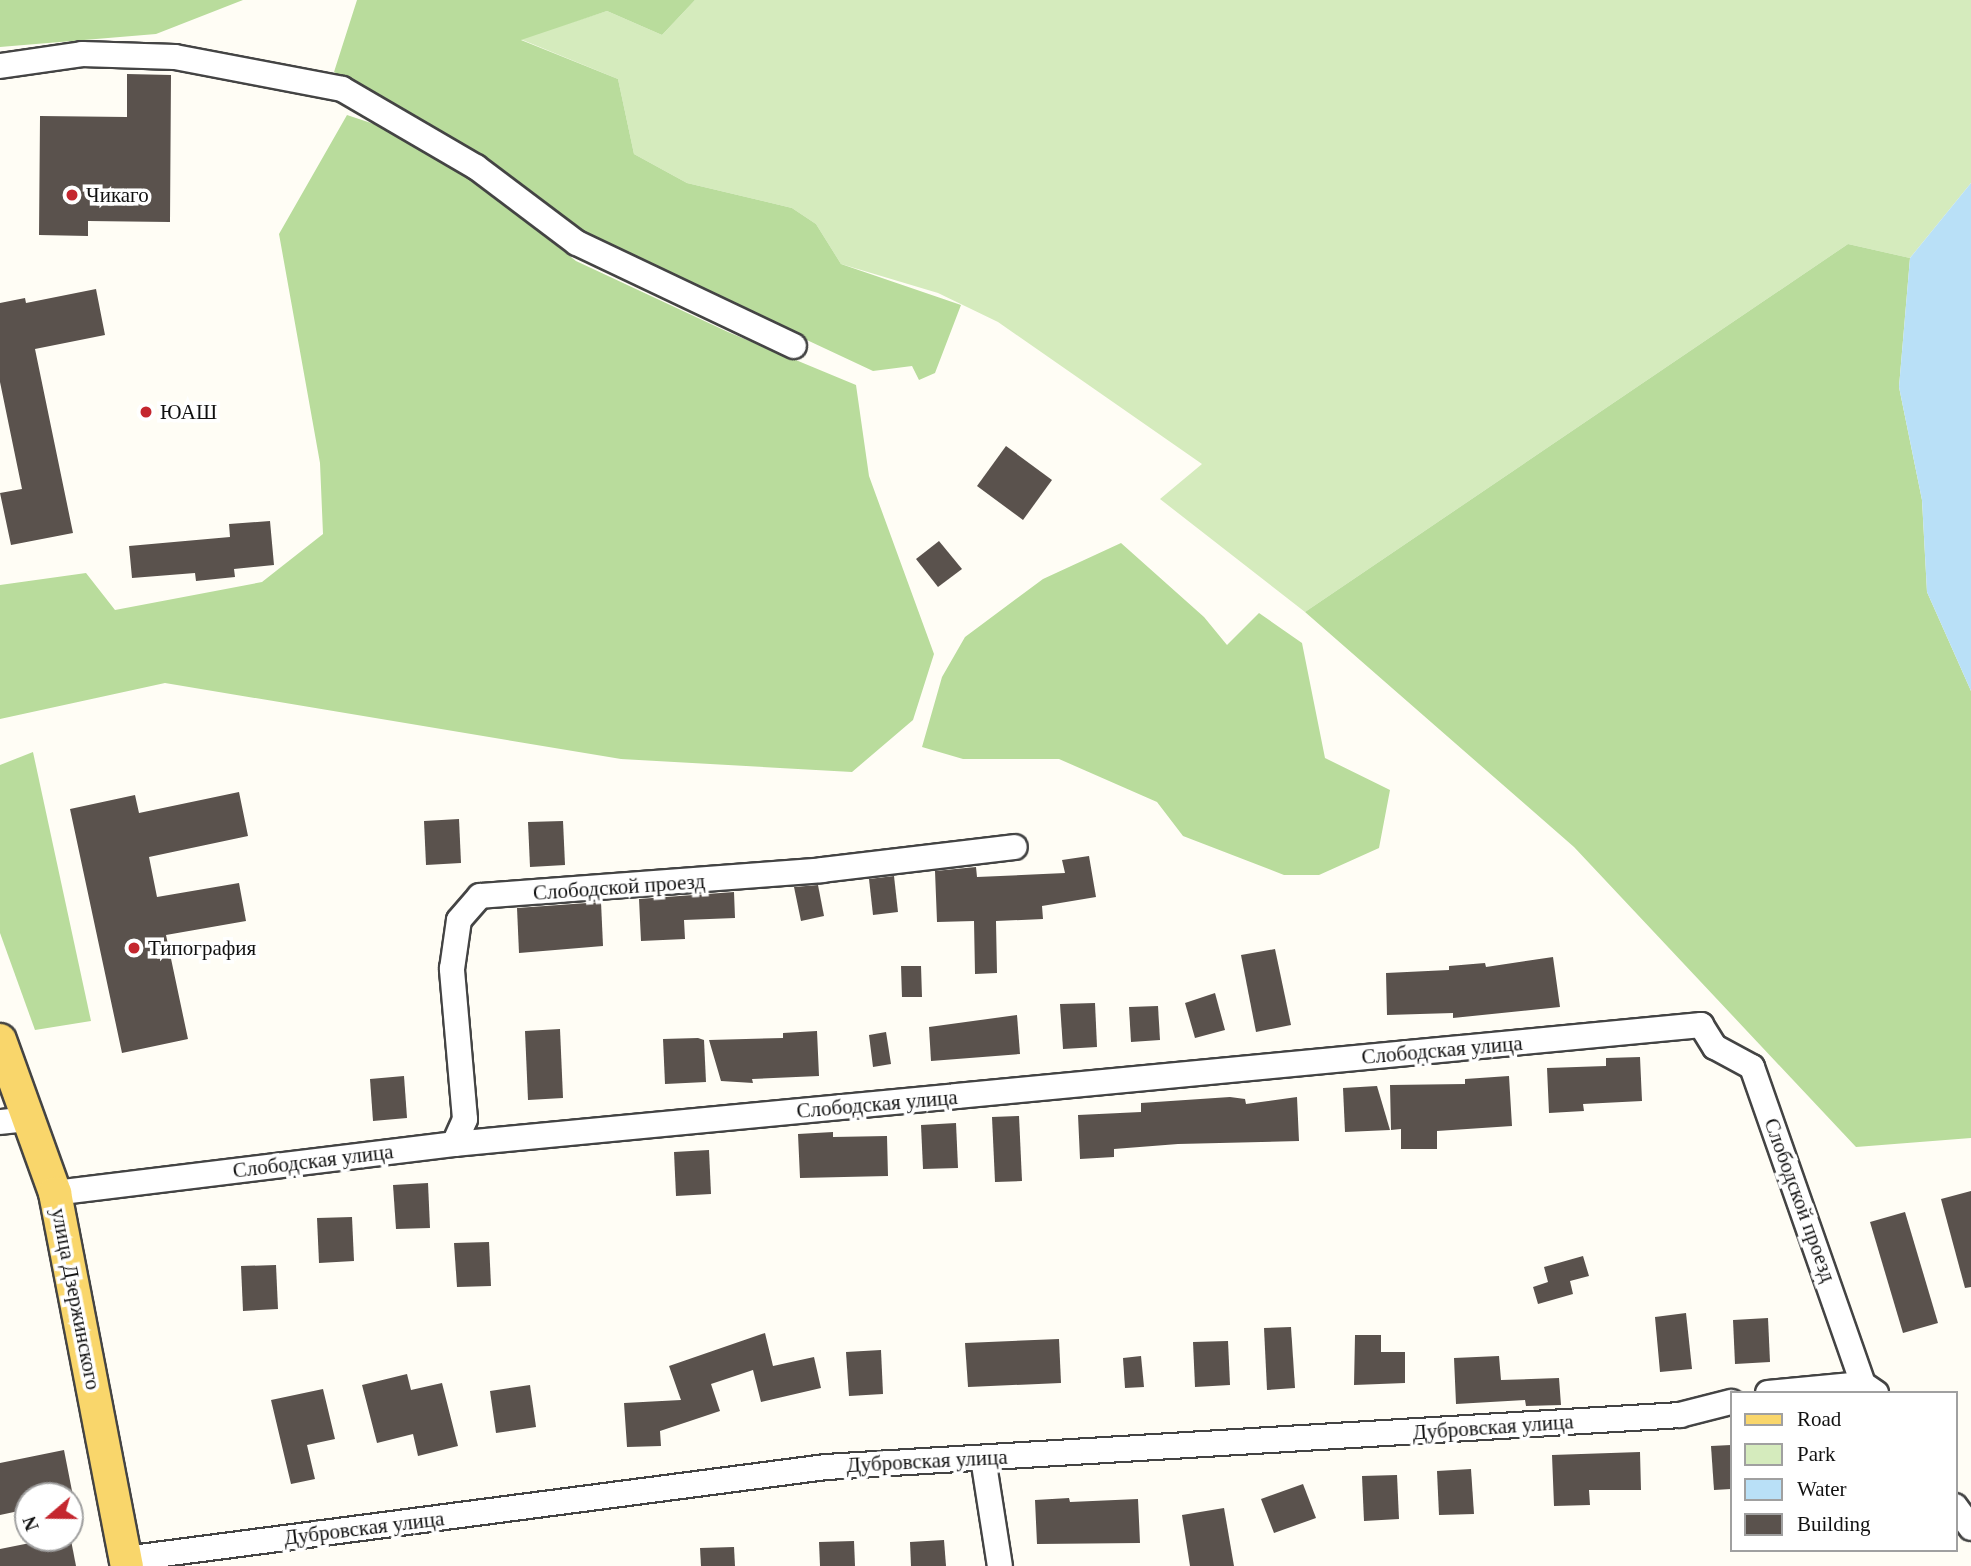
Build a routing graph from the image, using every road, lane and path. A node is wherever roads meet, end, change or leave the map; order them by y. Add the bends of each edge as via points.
1 (0, 66) edge
2 (794, 346) dead end
3 (1015, 847) dead end
4 (1701, 1025) joint
5 (0, 1040) edge
6 (14, 1121) edge
7 (454, 1144) junction
8 (55, 1193) junction
9 (1870, 1388) edge
10 (1809, 1391) edge
11 (1730, 1402) edge
12 (983, 1458) junction
13 (1957, 1509) edge
14 (1971, 1528) edge
15 (126, 1562) edge
16 (1000, 1566) edge

1 - 2 street via 82,54 175,57 342,89 476,167 577,243
3 - 7 street, Слободской проезд via 782,874 480,896 458,920 452,969 465,1119
4 - 7 street, Слободская улица
4 - 9 street, Слободской проезд via 1715,1047 1752,1067
5 - 6 main road, улица Дзержинского
6 - 8 main road, улица Дзержинского
7 - 8 street, Слободская улица
8 - 15 main road, улица Дзержинского
9 - 10 street
11 - 12 street, Дубровская улица via 1680,1415
12 - 15 street, Дубровская улица via 826,1467
12 - 16 street
13 - 14 street

